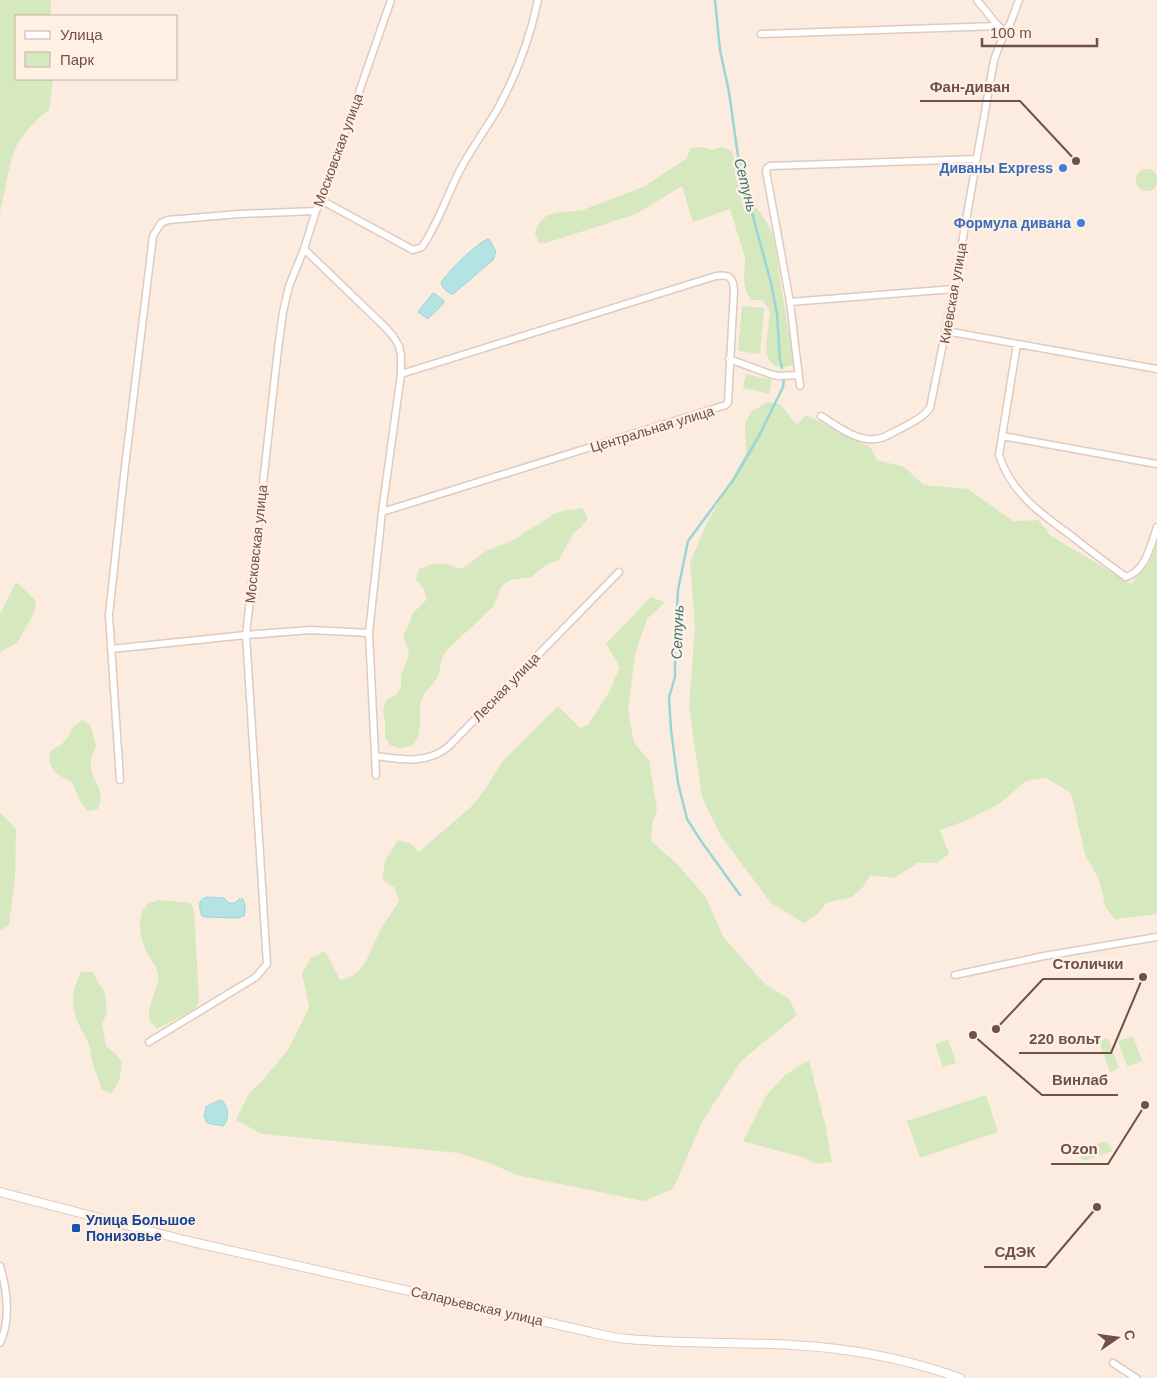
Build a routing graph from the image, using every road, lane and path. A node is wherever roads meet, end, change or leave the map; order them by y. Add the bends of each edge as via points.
1 (391, 0) edge
2 (538, 0) edge
3 (977, 0) edge
4 (1019, 0) edge
5 (998, 26) junction
6 (1005, 31) junction
7 (761, 34) dead end
8 (977, 159) junction
9 (321, 200) junction
10 (316, 211) junction
11 (304, 249) junction
12 (954, 289) junction
13 (790, 302) junction
14 (946, 331) junction
15 (1017, 344) junction
16 (729, 359) junction
17 (1157, 369) edge
18 (401, 374) junction
19 (799, 375) junction
20 (800, 386) dead end
21 (821, 416) dead end
22 (1002, 436) junction
23 (1157, 464) edge
24 (382, 512) junction
25 (1157, 527) edge
26 (619, 572) dead end
27 (369, 633) junction
28 (246, 634) junction
29 (111, 649) junction
30 (375, 756) junction
31 (376, 775) dead end
32 (120, 780) dead end
33 (1157, 937) edge
34 (956, 975) dead end
35 (149, 1042) dead end
36 (0, 1192) edge
37 (0, 1266) edge
38 (0, 1342) edge
39 (1114, 1363) dead end
40 (960, 1378) edge
41 (1136, 1378) edge

1 - 9 street, Московская улица
2 - 9 street via 516,70 422,247 413,250
3 - 5 street
4 - 6 street, Киевская улица
5 - 6 street
5 - 7 street
6 - 8 street, Киевская улица via 994,60
8 - 12 street, Киевская улица
8 - 13 street via 767,168
9 - 10 street, Московская улица
10 - 11 street, Московская улица
10 - 29 street via 168,220 161,223 153,236 109,615
11 - 18 street via 393,336 401,355
11 - 28 street, Московская улица via 289,286 283,312
12 - 13 street
12 - 14 street, Киевская улица
13 - 19 street
14 - 15 street
14 - 21 street, Киевская улица via 933,398 923,416 873,440 853,436
15 - 17 street
15 - 22 street
16 - 18 street, Центральная улица via 734,290 729,276 723,275
16 - 19 street via 778,376
16 - 24 street, Центральная улица via 728,402 724,406
18 - 24 street
19 - 20 street
22 - 23 street
22 - 25 street via 998,455 1003,469 1019,492 1039,512 1126,577 1133,575 1145,561
24 - 27 street
26 - 30 street, Лесная улица via 448,747 422,759
27 - 28 street via 310,630
27 - 30 street
28 - 29 street
28 - 35 street, Московская улица via 267,964 256,977
29 - 32 street
30 - 31 street
33 - 34 street
36 - 40 street, Саларьевская улица via 188,1241 626,1339 829,1348 891,1359
37 - 38 street via 6,1304
39 - 41 street

